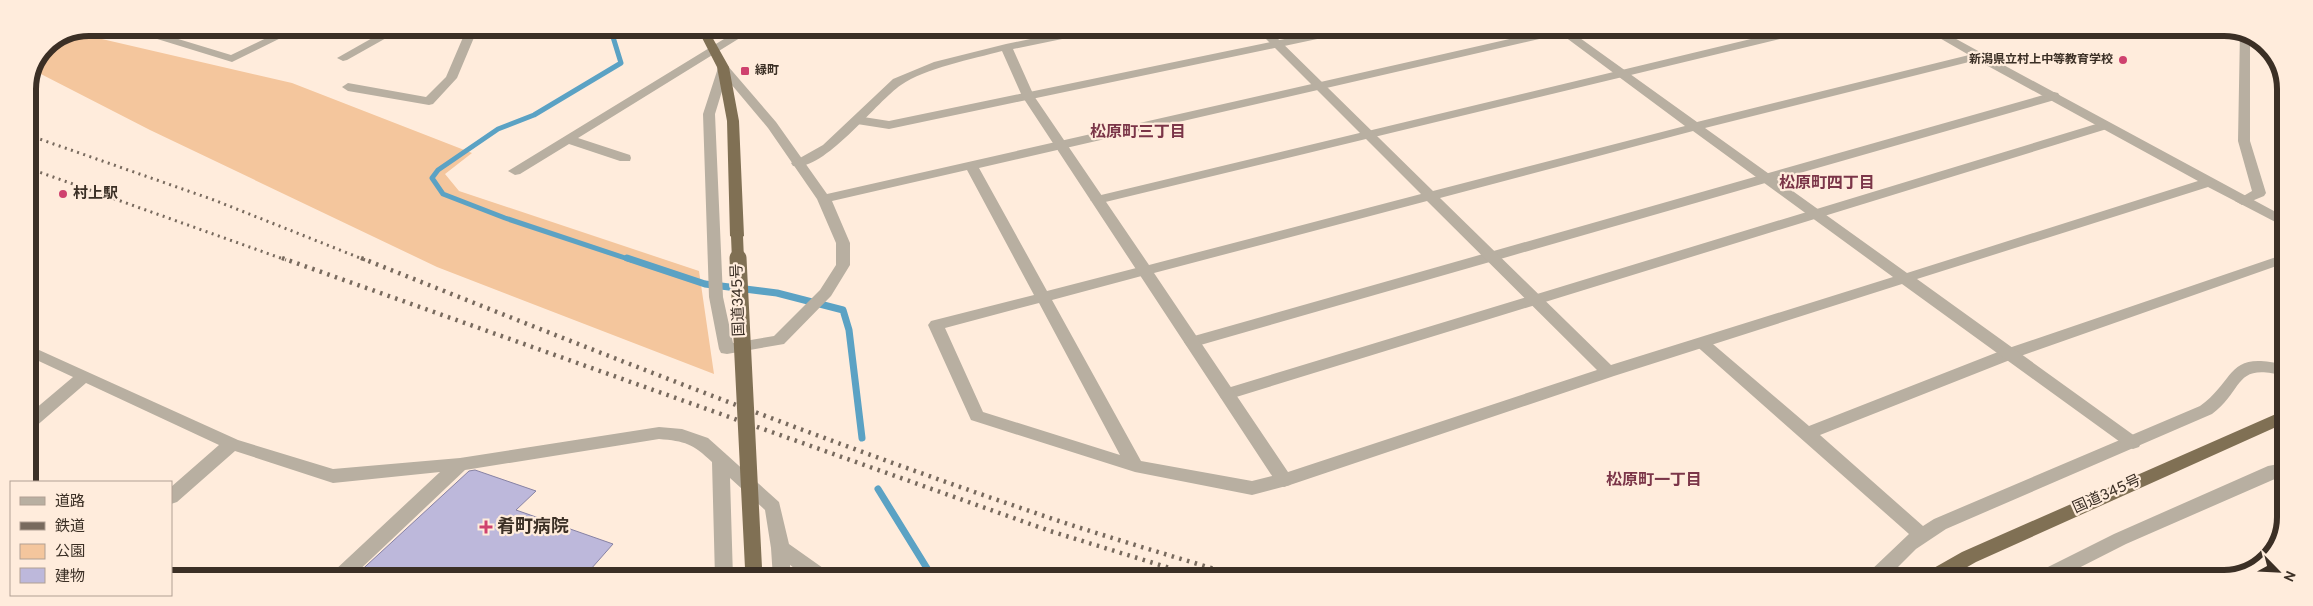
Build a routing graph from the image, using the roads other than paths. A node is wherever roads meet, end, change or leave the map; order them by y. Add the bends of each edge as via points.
1 (158, 36) edge
2 (279, 36) edge
3 (383, 36) edge
4 (469, 36) edge
5 (707, 36) edge
6 (737, 36) edge
7 (1061, 36) edge
8 (1268, 36) edge
9 (1315, 36) edge
10 (1535, 36) edge
11 (1574, 36) edge
12 (1776, 36) edge
13 (1944, 36) edge
14 (2244, 40) edge
15 (1276, 44) junction
16 (1006, 47) junction
17 (715, 50) junction
18 (1982, 55) junction
19 (343, 58) dead end
20 (723, 67) junction
21 (1620, 73) junction
22 (1319, 86) junction
23 (348, 87) dead end
24 (1028, 96) junction
25 (2054, 96) junction
26 (857, 120) junction
27 (2106, 125) junction
28 (1694, 127) junction
29 (1369, 136) junction
30 (567, 140) junction
31 (1062, 145) junction
32 (625, 158) dead end
33 (798, 163) junction
34 (971, 165) junction
35 (514, 171) dead end
36 (1765, 178) junction
37 (2209, 182) junction
38 (1430, 196) junction
39 (824, 199) junction
40 (1097, 200) junction
41 (2242, 200) junction
42 (1815, 214) junction
43 (2277, 219) edge
44 (1491, 256) junction
45 (2277, 261) edge
46 (1144, 271) junction
47 (1906, 279) junction
48 (1043, 297) junction
49 (1534, 300) junction
50 (1192, 342) junction
51 (1701, 343) junction
52 (36, 354) edge
53 (2009, 354) junction
54 (2277, 370) edge
55 (1608, 372) junction
56 (84, 376) junction
57 (1228, 394) junction
58 (36, 417) edge
59 (2277, 419) edge
60 (1807, 433) junction
61 (2133, 443) junction
62 (232, 444) junction
63 (721, 459) junction
64 (460, 464) junction
65 (1135, 466) junction
66 (2277, 470) edge
67 (1284, 480) junction
68 (172, 497) edge
69 (1922, 535) junction
70 (780, 548) junction
71 (347, 570) edge
72 (724, 570) edge
73 (754, 570) edge
74 (781, 570) edge
75 (812, 570) edge
76 (1883, 570) edge
77 (1947, 570) edge
78 (2059, 570) edge

1 - 2 street via 232,59
3 - 19 street
4 - 23 street via 451,78 429,102
5 - 17 highway, 国道345号
6 - 17 street
7 - 16 street
8 - 15 street
9 - 15 street
10 - 22 street
11 - 21 street
12 - 21 street
13 - 18 street
14 - 41 street via 2244,141 2259,193
15 - 22 street
15 - 24 street
16 - 24 street
16 - 26 street via 938,64 898,82
17 - 20 highway, 国道345号
17 - 30 street
18 - 25 street
18 - 28 street
20 - 33 street via 772,125
20 - 39 street via 709,114 716,297 727,349 779,340 826,293 843,265 843,243
20 - 73 highway, 国道345号, bridge via 733,121 740,348
21 - 28 street
21 - 29 street
22 - 29 street
22 - 31 street
24 - 26 street via 889,125
24 - 31 street
25 - 27 street
25 - 36 street
26 - 33 street via 828,148
27 - 37 street
27 - 42 street
28 - 36 street
28 - 38 street
29 - 38 street
29 - 40 street
30 - 32 street
30 - 35 street
31 - 34 street
31 - 40 street
33 - 39 street
34 - 39 street
34 - 48 street
36 - 42 street
36 - 44 street
37 - 41 street
37 - 47 street
38 - 44 street
38 - 46 street
40 - 46 street
41 - 43 street
42 - 47 street
42 - 49 street
44 - 49 street
44 - 50 street
45 - 53 street
46 - 48 street
46 - 50 street
47 - 51 street
47 - 53 street
48 - 65 street
48 - 65 street via 936,325 977,416
49 - 55 street
49 - 57 street
50 - 57 street
51 - 55 street
51 - 60 street
52 - 56 street
53 - 60 street
53 - 61 street
54 - 61 street via 2262,367 2239,372 2218,401 2206,410
55 - 67 street
56 - 58 street
56 - 62 street
57 - 67 street
59 - 77 highway, 国道345号
60 - 69 street
61 - 69 street via 1940,524
62 - 64 street via 333,476
62 - 68 street
63 - 64 street via 702,442 682,434 659,433
63 - 70 street via 772,507
63 - 72 street
64 - 71 street
65 - 67 street via 1252,488
66 - 78 street via 2120,539
69 - 76 street
70 - 74 street
70 - 75 street

